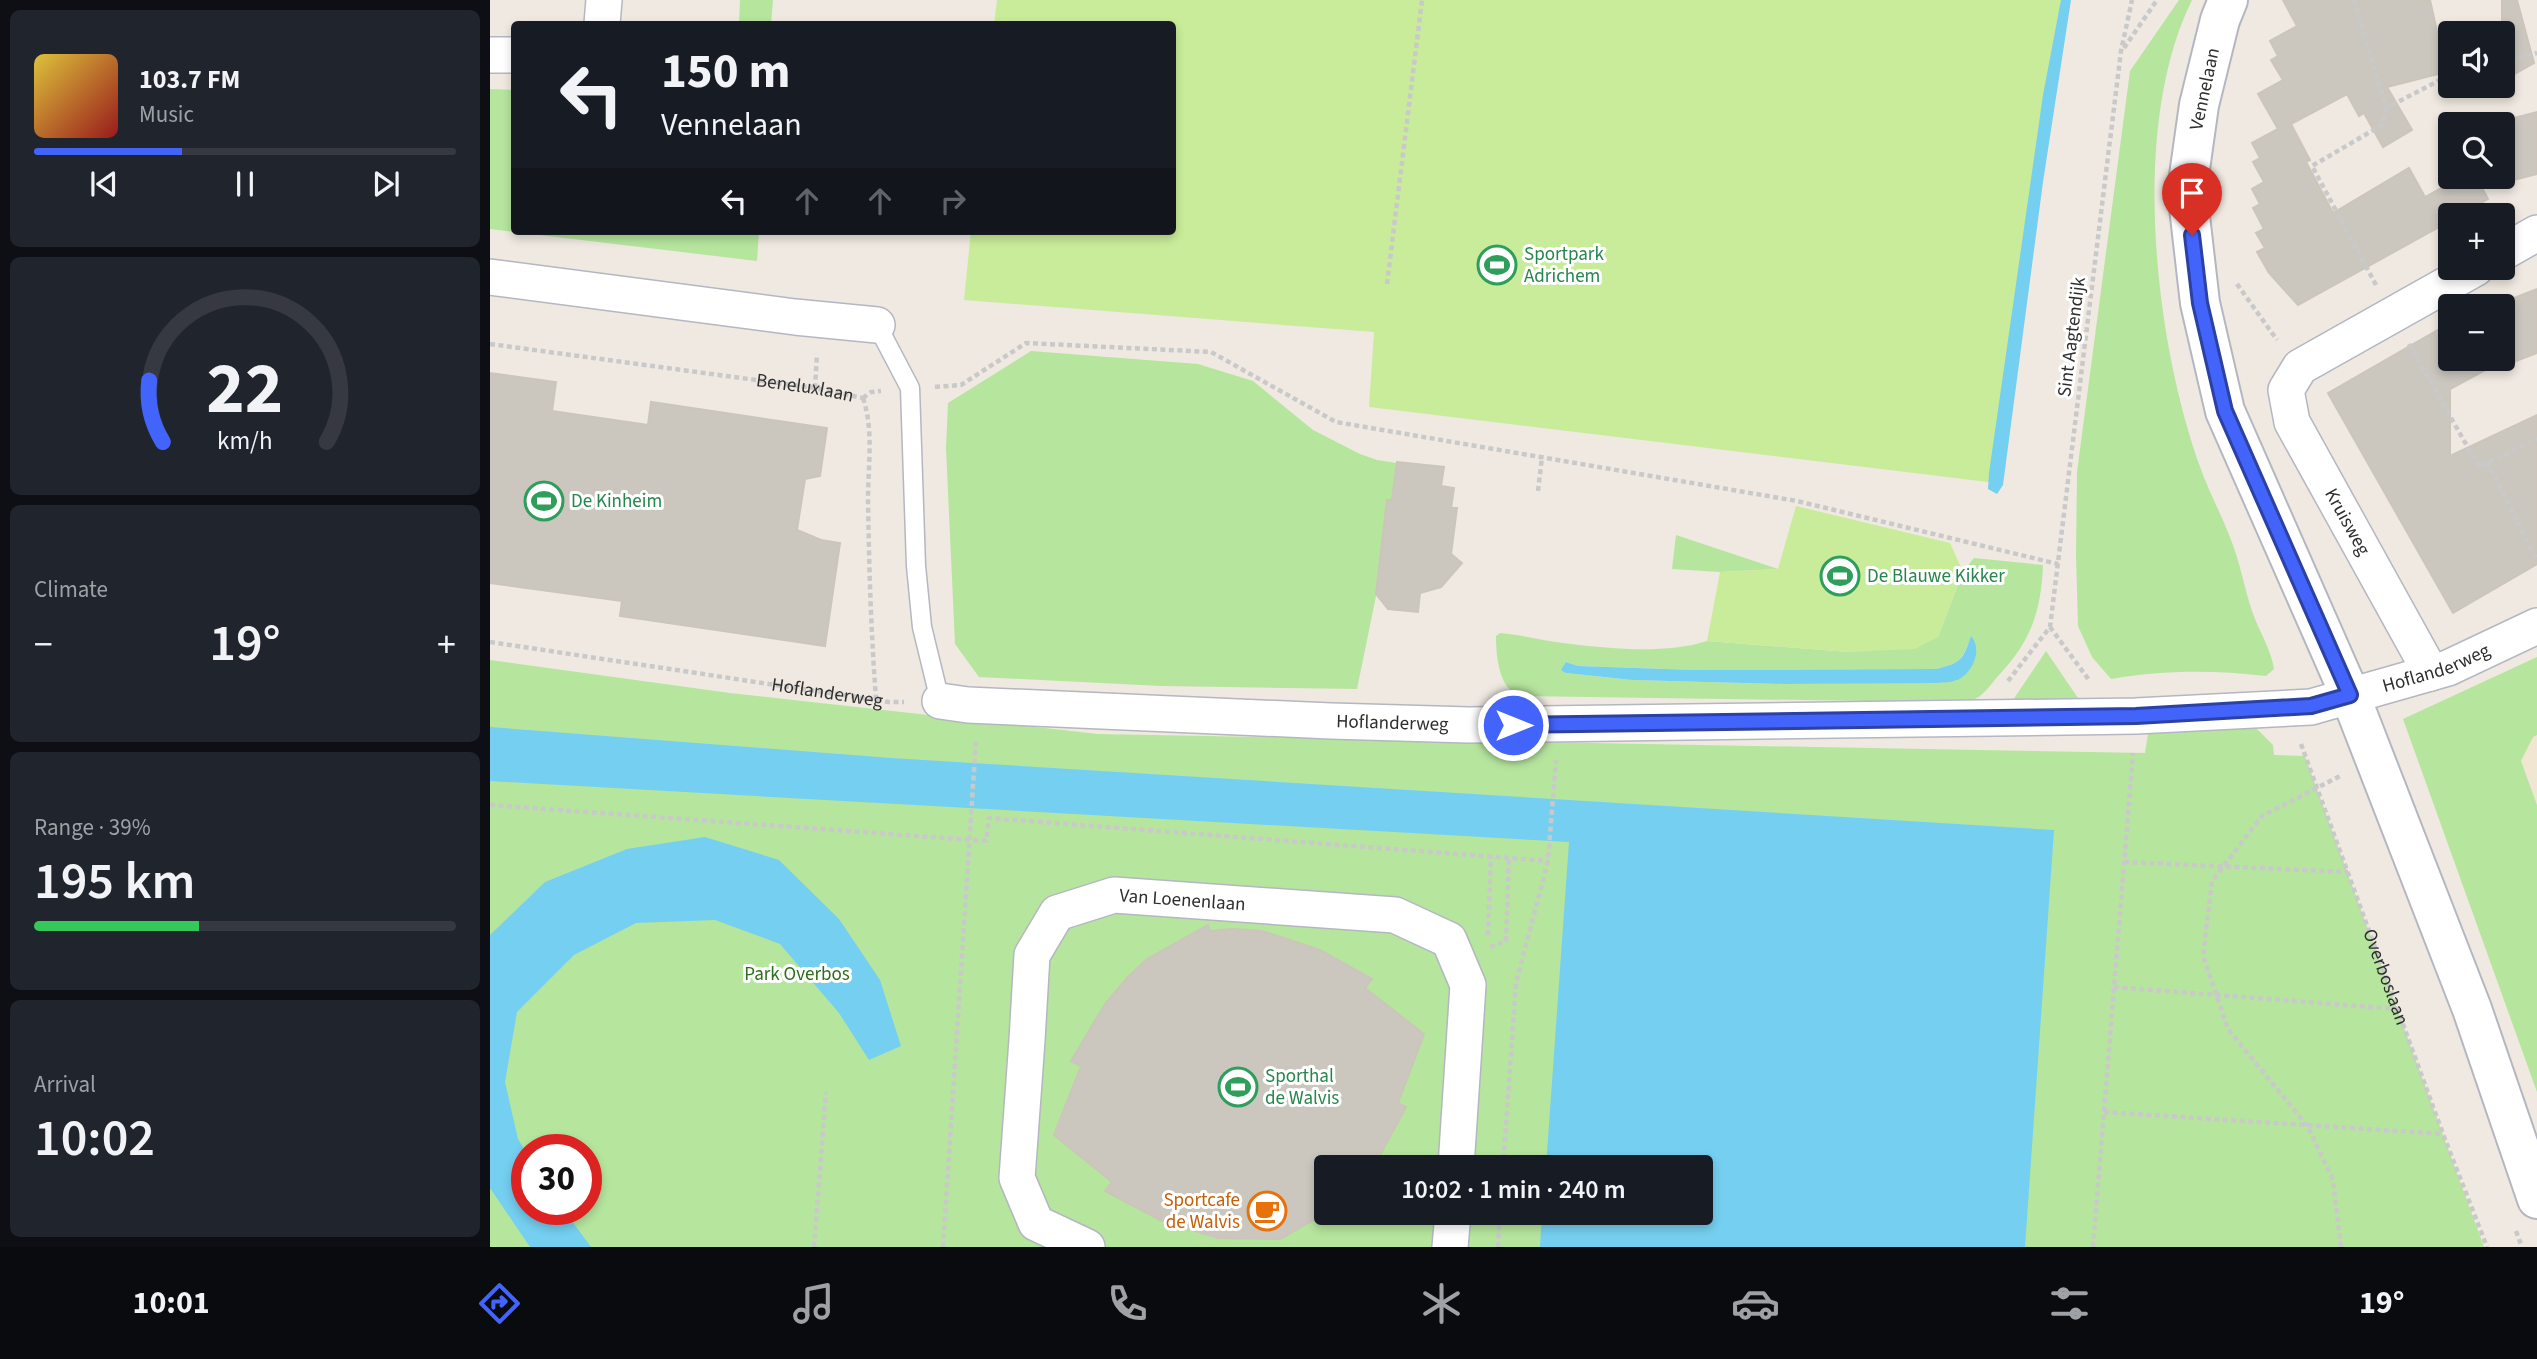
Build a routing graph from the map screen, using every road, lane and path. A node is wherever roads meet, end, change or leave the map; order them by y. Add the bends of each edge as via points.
1 (604, 0) edge
2 (1422, 0) edge
3 (2132, 0) edge
4 (2157, 0) edge
5 (2228, 0) edge
6 (2354, 0) edge
7 (602, 21) edge
8 (2121, 51) junction
9 (2537, 53) edge
10 (490, 55) edge
11 (511, 55) edge
12 (2515, 59) edge
13 (2438, 81) edge
14 (2386, 108) junction
15 (2537, 233) edge
16 (2515, 246) edge
17 (2230, 275) dead end
18 (490, 277) edge
19 (2455, 280) edge
20 (1387, 284) dead end
21 (2392, 315) junction
22 (877, 325) joint
23 (490, 344) edge
24 (2300, 367) junction
25 (910, 388) junction
26 (863, 398) junction
27 (2537, 438) edge
28 (1543, 457) junction
29 (2487, 462) junction
30 (1538, 491) dead end
31 (2537, 559) edge
32 (2058, 564) junction
33 (2537, 626) edge
34 (2050, 627) junction
35 (490, 642) edge
36 (2431, 673) junction
37 (2350, 695) junction
38 (876, 699) junction
39 (940, 701) junction
40 (2287, 707) junction
41 (2136, 716) junction
42 (1974, 718) junction
43 (975, 748) dead end
44 (2343, 775) dead end
45 (1554, 785) dead end
46 (2316, 787) junction
47 (490, 805) edge
48 (971, 839) junction
49 (1491, 856) junction
50 (1509, 857) junction
51 (1548, 861) junction
52 (2124, 862) junction
53 (2223, 866) junction
54 (2348, 872) junction
55 (2114, 987) junction
56 (2216, 993) junction
57 (2398, 1009) junction
58 (826, 1092) dead end
59 (2104, 1112) junction
60 (2308, 1127) junction
61 (2443, 1134) junction
62 (1457, 1155) edge
63 (1504, 1155) edge
64 (2537, 1199) edge
65 (1452, 1225) edge
66 (1499, 1225) edge
67 (814, 1247) edge
68 (943, 1247) edge
69 (1087, 1247) edge
70 (1450, 1247) edge
71 (1498, 1247) edge
72 (2093, 1247) edge
73 (2341, 1247) edge
74 (2487, 1247) edge

1 - 7 street
2 - 20 path
3 - 8 path, Sint Aagtendijk
4 - 8 path, Sint Aagtendijk
5 - 37 street, Vennelaan via 2199,105 2187,190 2200,303 2225,411
6 - 14 path
8 - 32 path, Sint Aagtendijk
9 - 12 path
10 - 11 street
13 - 14 path
14 - 21 path via 2382,125 2312,166
15 - 16 street
17 - 24 path
18 - 22 street
19 - 21 street
21 - 24 street
21 - 29 path via 2479,467
22 - 25 lane
23 - 26 path, Beneluxlaan
24 - 36 street, Kruisweg via 2286,390 2292,422
25 - 26 path via 871,392
25 - 28 path via 961,385 1026,343 1210,352 1336,422
25 - 39 lane via 916,566 922,627
26 - 38 path, Beneluxlaan via 870,436 870,626
27 - 29 path
28 - 30 path
28 - 32 path via 1797,501
29 - 31 path
32 - 34 path, Sint Aagtendijk
33 - 36 street, Hoflanderweg
34 - 41 path via 2094,686
34 - 42 path
35 - 38 path, Hoflanderweg
36 - 37 street, Hoflanderweg
37 - 40 street, Hoflanderweg via 2311,706
37 - 64 street via 2472,1009
38 - 39 path, Hoflanderweg
39 - 42 street, Hoflanderweg via 1469,725
40 - 41 street, Hoflanderweg
40 - 46 path, Overboslaan
41 - 42 street, Hoflanderweg
41 - 52 path
43 - 48 path
44 - 46 path
45 - 51 path
46 - 53 path via 2262,816
46 - 54 path, Overboslaan
47 - 48 path
48 - 49 path via 986,841 989,818
48 - 68 path
49 - 50 path
49 - 50 path via 1487,948 1506,941
50 - 51 path
51 - 63 path via 1516,983
52 - 53 path
52 - 55 path
53 - 54 path
53 - 56 path via 2212,881 2203,956
54 - 57 path, Overboslaan
55 - 56 path
55 - 59 path
56 - 57 path
56 - 60 path via 2228,1029
57 - 61 path, Overboslaan
58 - 67 path
59 - 60 path
59 - 72 path
60 - 61 path
60 - 73 path via 2333,1180
61 - 74 path, Overboslaan
62 - 69 street, Van Loenenlaan via 1468,985 1449,940 1395,915 1114,895 1057,913 1032,955 1017,1178 1036,1223
65 - 70 street
66 - 71 path

